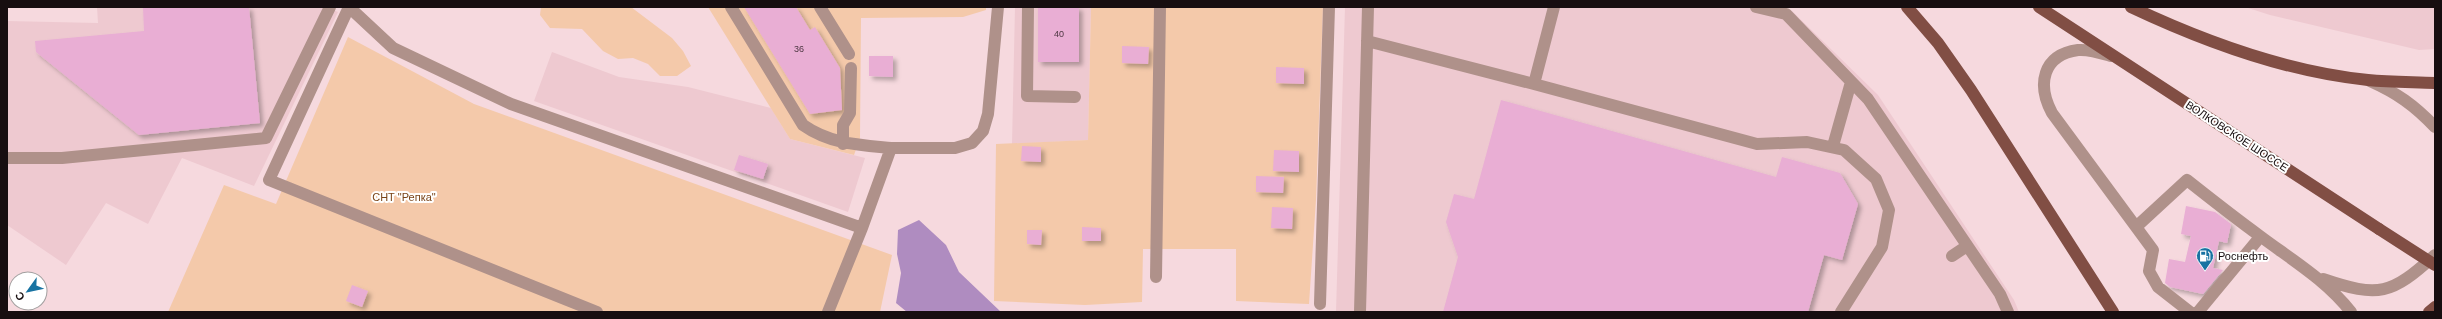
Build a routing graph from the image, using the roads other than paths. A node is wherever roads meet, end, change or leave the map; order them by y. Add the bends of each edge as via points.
1 (330, 7) edge
2 (349, 7) edge
3 (731, 7) edge
4 (820, 7) edge
5 (998, 7) edge
6 (1028, 7) edge
7 (1160, 7) edge
8 (1329, 7) edge
9 (1368, 7) edge
10 (1554, 7) edge
11 (1756, 7) edge
12 (1907, 7) edge
13 (2039, 7) edge
14 (2130, 7) edge
15 (1367, 41) junction
16 (849, 54) dead end
17 (2118, 58) junction
18 (851, 68) dead end
19 (2368, 80) junction
20 (1851, 82) junction
21 (2435, 83) edge
22 (1534, 84) junction
23 (1075, 97) dead end
24 (2435, 127) edge
25 (843, 144) junction
26 (1833, 146) junction
27 (891, 148) junction
28 (7, 158) edge
29 (2136, 227) junction
30 (862, 228) junction
31 (2260, 237) junction
32 (1968, 246) junction
33 (2435, 255) edge
34 (1952, 256) dead end
35 (2435, 265) edge
36 (1156, 277) dead end
37 (2318, 278) junction
38 (2105, 298) junction
39 (1320, 304) dead end
40 (2435, 307) edge
41 (597, 312) edge
42 (828, 312) edge
43 (1360, 312) edge
44 (1841, 312) edge
45 (2008, 312) edge
46 (2113, 312) edge
47 (2120, 312) edge
48 (2190, 312) edge
49 (2198, 312) edge
50 (2351, 312) edge
51 (2429, 312) edge

1 - 28 lane via 266,138 62,158
2 - 30 lane via 393,48 511,104
2 - 41 lane via 269,180
3 - 25 lane via 803,125 815,133
4 - 16 lane
5 - 27 lane via 988,114 983,131 972,143 955,148
6 - 23 lane via 1028,96
7 - 36 lane
8 - 39 lane
9 - 15 lane
10 - 22 lane
11 - 20 lane via 1786,14
12 - 38 main road via 1938,43 1971,90
13 - 17 main road, ВОЛКОВСКОЕ ШОССЕ
14 - 19 main road via 2177,29 2306,70
15 - 22 lane
15 - 43 lane
17 - 29 lane via 2094,51 2078,50 2063,54 2052,62 2042,86 2045,100 2052,113
17 - 35 main road, ВОЛКОВСКОЕ ШОССЕ, bridge
18 - 25 lane via 850,113 843,125
19 - 21 main road
19 - 24 lane via 2396,93 2418,109
20 - 26 lane
20 - 32 lane via 1868,99
22 - 26 lane via 1757,144 1807,142
25 - 27 lane
26 - 44 lane via 1844,150 1876,179 1889,210 1882,247
27 - 30 lane
29 - 31 lane via 2187,180
29 - 48 lane via 2153,250 2149,272 2158,287
30 - 42 lane
31 - 37 lane
31 - 49 lane
32 - 34 lane
32 - 45 lane via 2000,294
33 - 37 lane via 2397,286 2369,292
37 - 50 lane via 2341,298
38 - 46 main road
38 - 47 lane
40 - 51 main road

